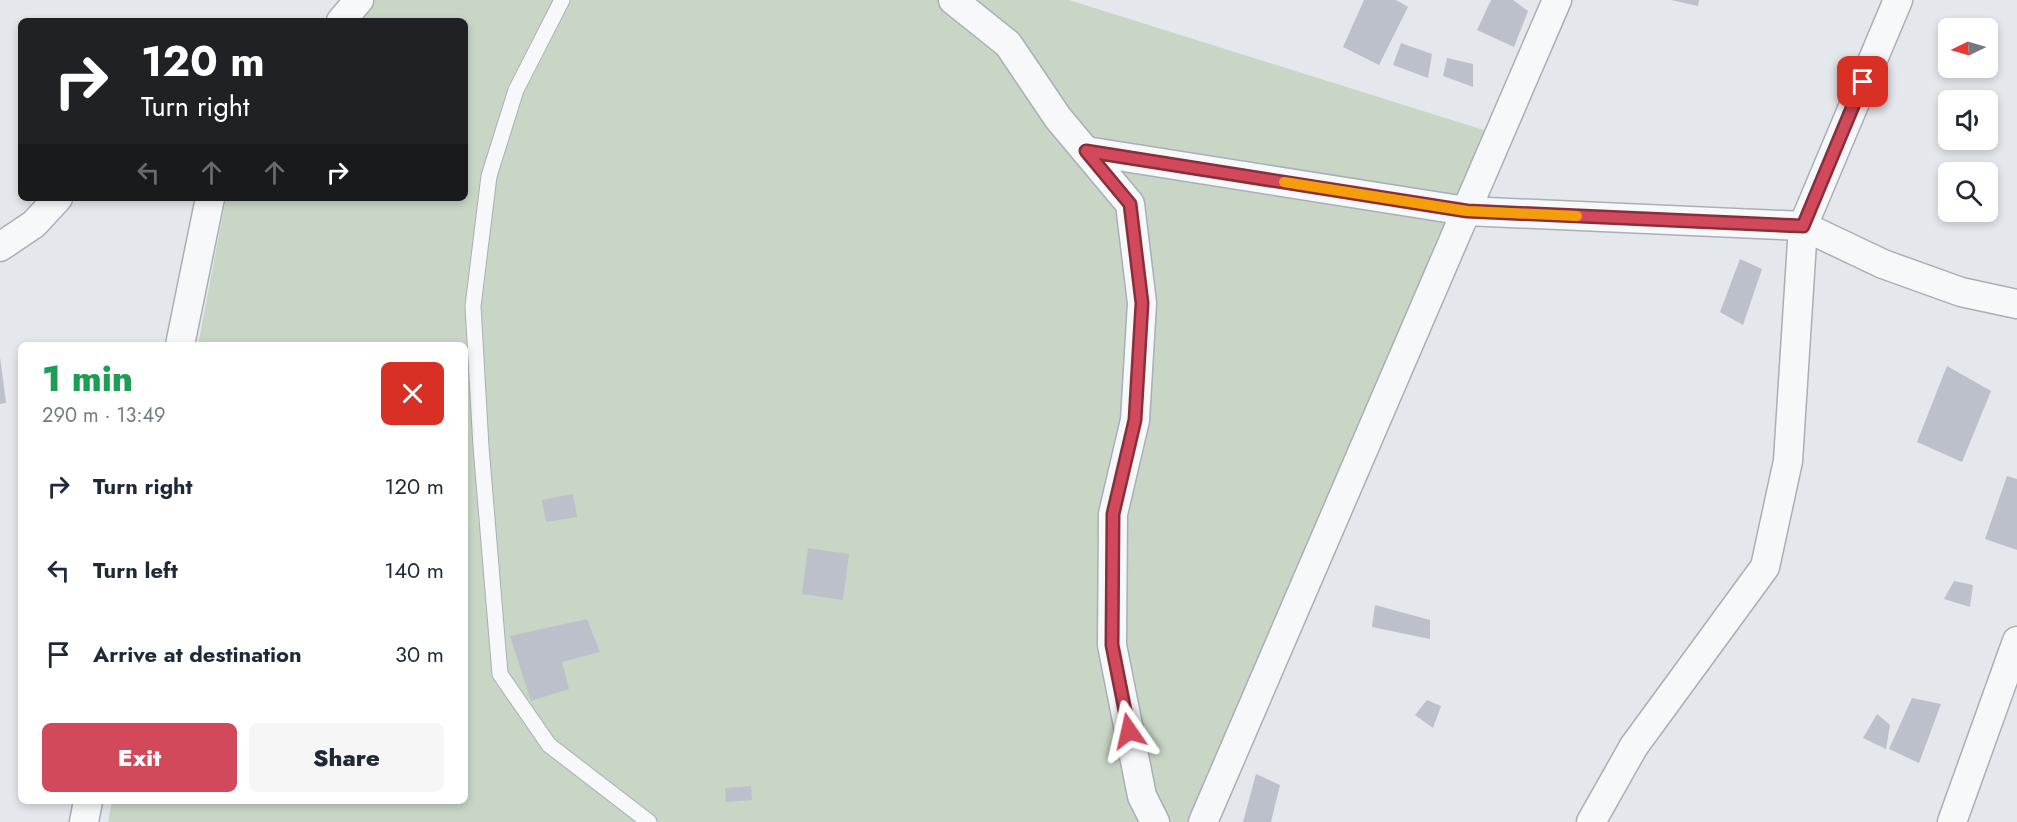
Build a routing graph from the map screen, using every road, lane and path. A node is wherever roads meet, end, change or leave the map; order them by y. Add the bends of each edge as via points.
1 (359, 0) edge
2 (562, 0) edge
3 (953, 0) edge
4 (1557, 0) edge
5 (1898, 0) edge
6 (344, 18) edge
7 (1086, 151) junction
8 (55, 201) edge
9 (209, 201) edge
10 (1467, 211) junction
11 (1803, 226) junction
12 (0, 247) edge
13 (2017, 304) edge
14 (181, 342) edge
15 (2017, 641) edge
16 (87, 804) edge
17 (84, 822) edge
18 (649, 822) edge
19 (1155, 822) edge
20 (1203, 822) edge
21 (1591, 822) edge
22 (1952, 822) edge

1 - 6 street
2 - 18 lane via 516,90 489,176 473,306 501,674 549,745
3 - 7 street via 1008,44 1058,118
4 - 10 street
5 - 11 street
7 - 10 street
7 - 19 street via 1130,204 1142,303 1135,420 1113,514 1112,645 1142,796
8 - 12 street via 34,224
9 - 14 street
10 - 11 street
10 - 20 street
11 - 13 street via 1883,264 1961,292
11 - 21 street via 1788,461 1765,567 1634,746
15 - 22 street
16 - 17 street

